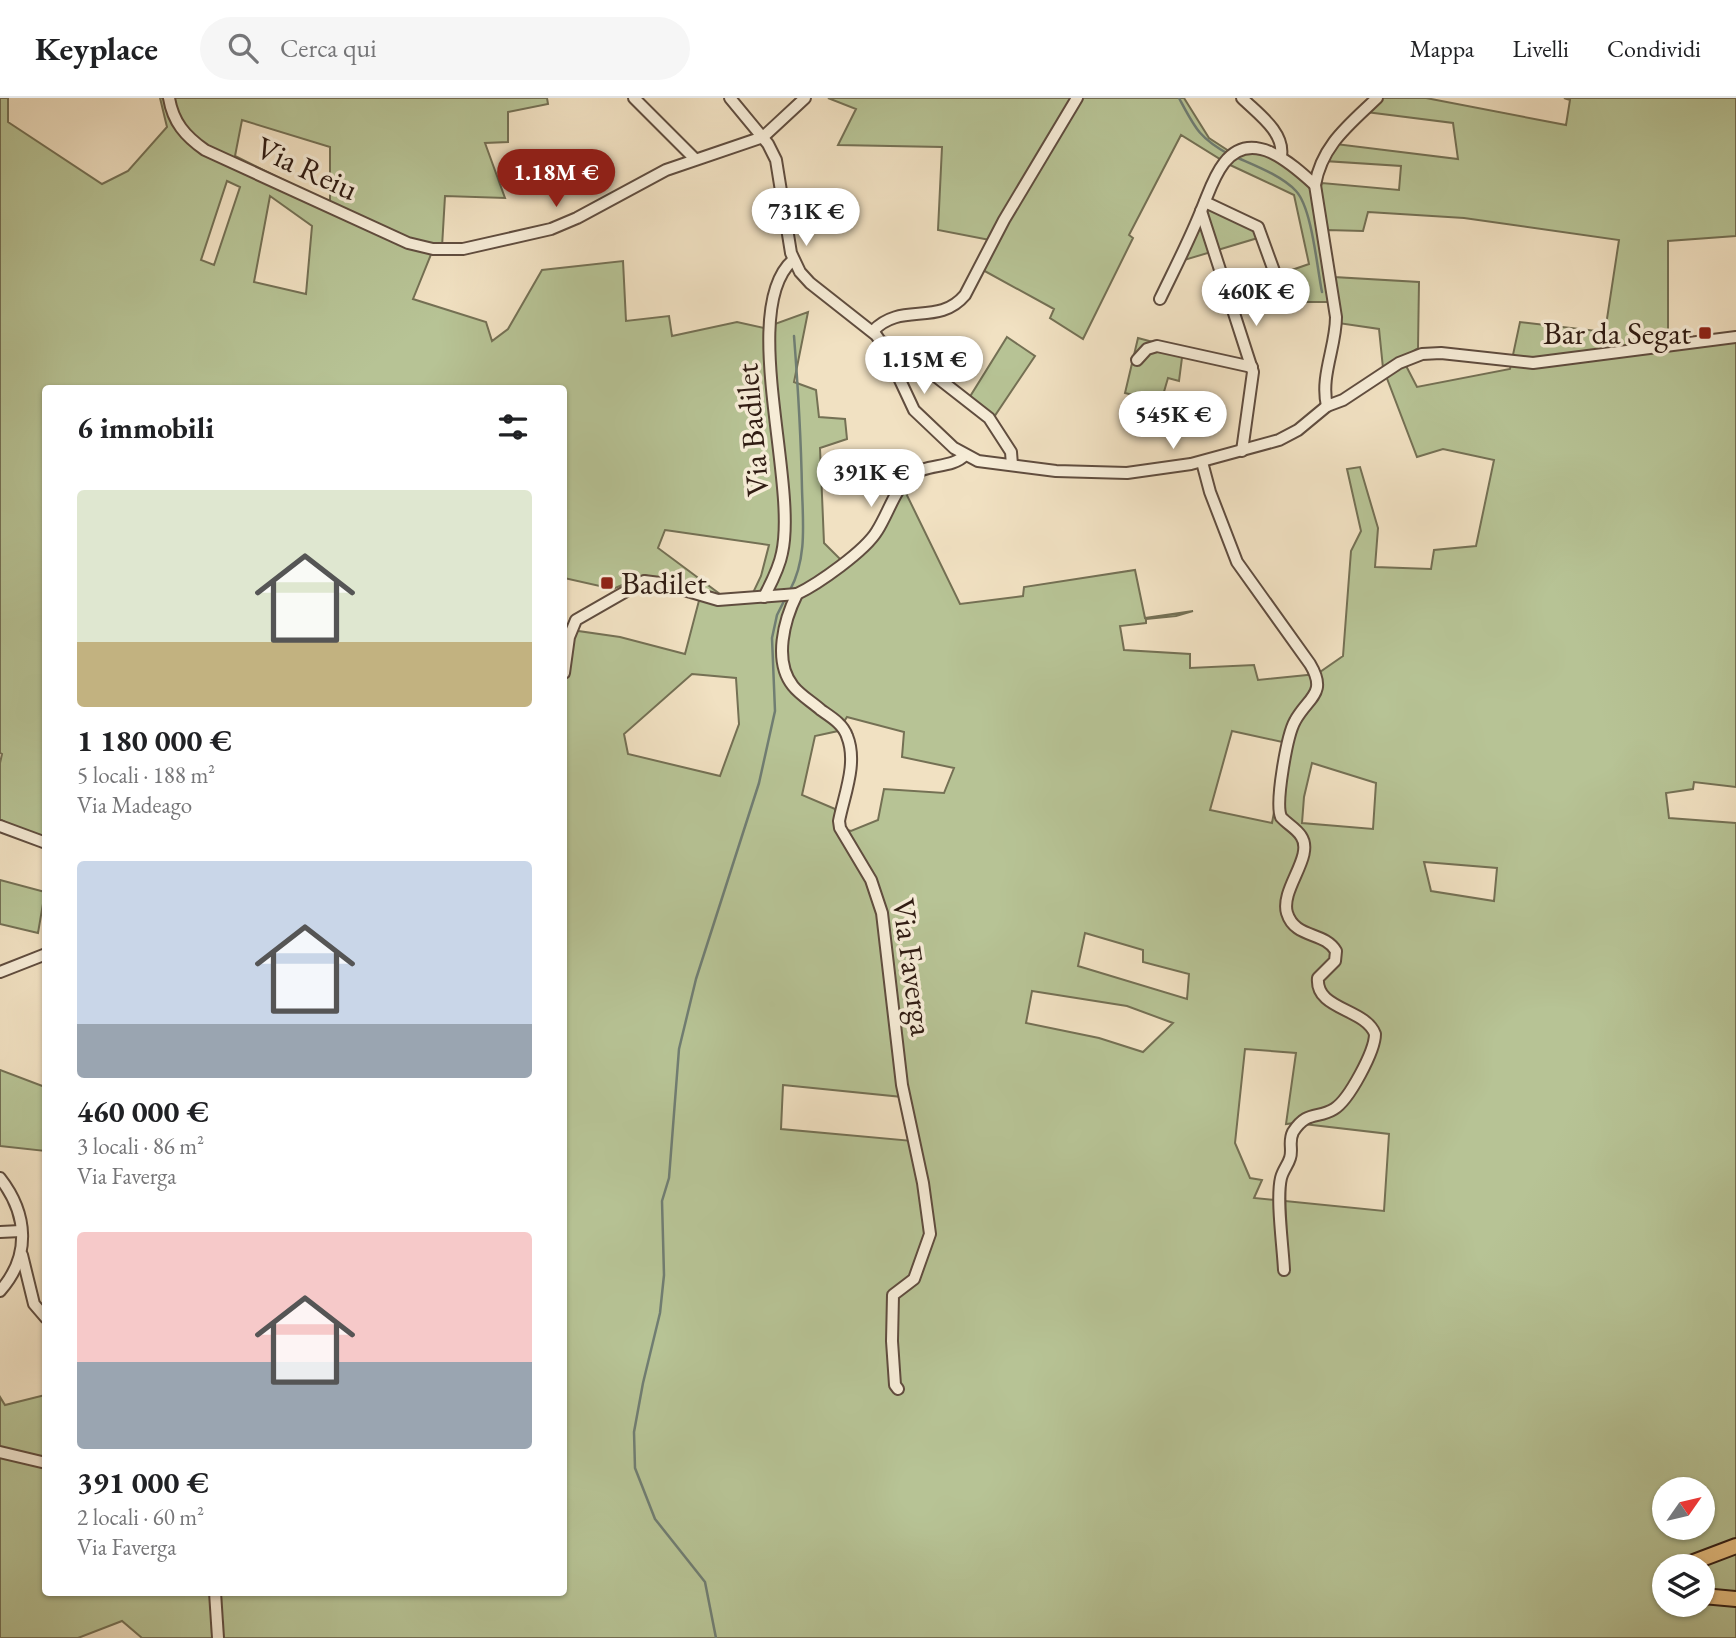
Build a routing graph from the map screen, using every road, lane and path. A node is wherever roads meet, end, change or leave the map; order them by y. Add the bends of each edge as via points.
1 (169, 98) edge
2 (634, 98) edge
3 (730, 98) edge
4 (805, 98) edge
5 (1077, 98) edge
6 (1242, 98) edge
7 (1377, 98) edge
8 (763, 137) junction
9 (1281, 156) junction
10 (695, 159) junction
11 (1315, 185) junction
12 (1203, 207) junction
13 (793, 260) junction
14 (1274, 271) dead end
15 (1160, 299) dead end
16 (873, 331) junction
17 (1736, 337) edge
18 (882, 342) junction
19 (1137, 360) dead end
20 (1252, 367) junction
21 (1327, 407) junction
22 (1242, 451) junction
23 (965, 455) junction
24 (1202, 462) junction
25 (1012, 465) junction
26 (797, 594) junction
27 (764, 597) junction
28 (567, 651) edge
29 (0, 826) edge
30 (42, 842) edge
31 (42, 956) edge
32 (0, 972) edge
33 (0, 1178) edge
34 (21, 1230) junction
35 (0, 1232) edge
36 (22, 1255) junction
37 (1284, 1270) dead end
38 (0, 1291) edge
39 (42, 1313) edge
40 (898, 1389) dead end
41 (0, 1452) edge
42 (42, 1461) edge
43 (1736, 1546) edge
44 (1715, 1554) edge
45 (215, 1596) edge
46 (1715, 1598) edge
47 (1736, 1599) edge
48 (218, 1638) edge

1 - 10 street, Via Reiu via 179,127 205,149 369,227 433,249 463,249 551,229
2 - 10 street
3 - 8 street
4 - 8 street
5 - 16 street via 959,302 937,313 899,314
6 - 9 street via 1276,133
7 - 11 street via 1332,142
8 - 10 street, Via Reiu
8 - 13 street via 778,168
9 - 11 street
9 - 12 street via 1262,149 1236,152 1219,170
11 - 21 street via 1336,317 1325,382
12 - 14 street via 1258,227
12 - 15 street
12 - 20 street
13 - 16 street via 806,279
13 - 27 street, Via Badilet via 782,273 771,316 771,385 785,501 783,552
16 - 18 street
17 - 21 street via 1533,363 1422,354
18 - 23 street via 914,410
18 - 25 street via 911,357 989,418 1011,452
19 - 20 street via 1157,346
20 - 22 street
21 - 22 street via 1290,435
22 - 24 street
23 - 25 street
23 - 26 street via 912,474 869,542
24 - 25 street via 1127,473
24 - 37 street via 1237,562 1317,679 1314,697 1293,726 1279,799 1281,817 1304,843 1286,911 1299,931 1328,941 1336,951 1335,961 1318,978 1323,995 1366,1021 1375,1034 1361,1072 1339,1105 1310,1116 1292,1135 1290,1158 1279,1186
26 - 27 street
26 - 40 street, Via Faverga via 786,624 782,666 792,685 848,737 849,777 840,828 871,880 882,913 902,1086 930,1234 914,1279 893,1295
27 - 28 street via 718,600 644,581 576,620
29 - 30 street
31 - 32 street
33 - 34 street via 21,1217
34 - 35 street
34 - 36 street
36 - 38 street via 13,1277
36 - 39 street via 34,1304
41 - 42 street
43 - 44 main road
45 - 48 street
46 - 47 main road

